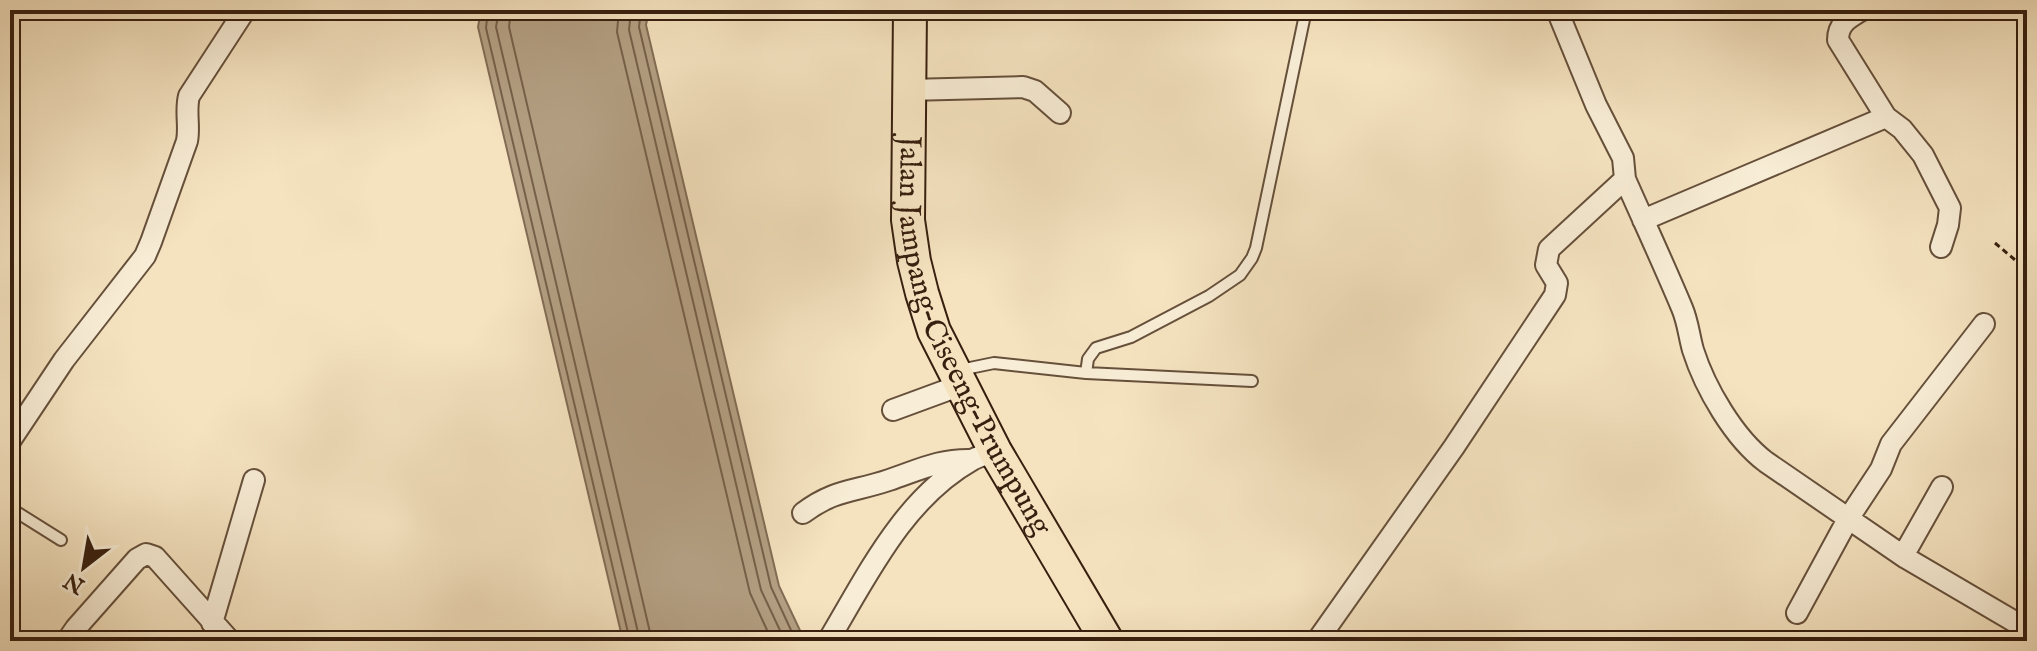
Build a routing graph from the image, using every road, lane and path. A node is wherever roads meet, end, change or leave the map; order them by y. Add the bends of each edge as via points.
1 (245, 10) edge
2 (910, 10) edge
3 (1306, 10) edge
4 (1557, 10) edge
5 (1862, 10) edge
6 (908, 90) junction
7 (1060, 113) dead end
8 (1886, 117) junction
9 (1625, 179) junction
10 (1643, 220) junction
11 (1995, 243) dead end
12 (1941, 247) dead end
13 (2027, 270) edge
14 (1984, 324) dead end
15 (1086, 373) junction
16 (958, 378) junction
17 (1252, 381) dead end
18 (893, 410) dead end
19 (10, 441) edge
20 (984, 455) junction
21 (254, 480) dead end
22 (1942, 487) dead end
23 (10, 508) edge
24 (803, 513) dead end
25 (1848, 519) junction
26 (61, 540) dead end
27 (1903, 556) junction
28 (1797, 613) dead end
29 (212, 623) junction
30 (2027, 629) edge
31 (67, 641) edge
32 (230, 641) edge
33 (828, 641) edge
34 (1107, 641) edge
35 (1317, 641) edge

1 - 19 street via 189,96 187,141 145,256 64,360
2 - 6 main road, Jalan Jampang–Ciseeng–Prumpung
3 - 15 lane via 1256,248 1246,268 1171,317 1096,348
4 - 9 street via 1623,158
5 - 8 street via 1841,25 1838,40
6 - 7 street via 1023,87
6 - 16 main road, Jalan Jampang–Ciseeng–Prumpung via 908,220 914,261 934,331
8 - 10 street
8 - 12 street via 1923,155 1950,208
9 - 10 street
9 - 35 street via 1549,249 1546,265 1557,283 1555,295
10 - 25 street via 1683,310 1702,373 1742,440
11 - 13 path
14 - 25 street via 1891,444
15 - 16 lane via 994,363
15 - 17 lane
16 - 18 street
16 - 20 main road, Jalan Jampang–Ciseeng–Prumpung
20 - 24 street via 936,462 837,493
20 - 33 street via 911,512
20 - 34 main road, Jalan Jampang–Ciseeng–Prumpung
21 - 29 street
22 - 27 street
23 - 26 lane
25 - 27 street
25 - 28 street
27 - 30 street
29 - 31 street via 155,557 146,554
29 - 32 street

